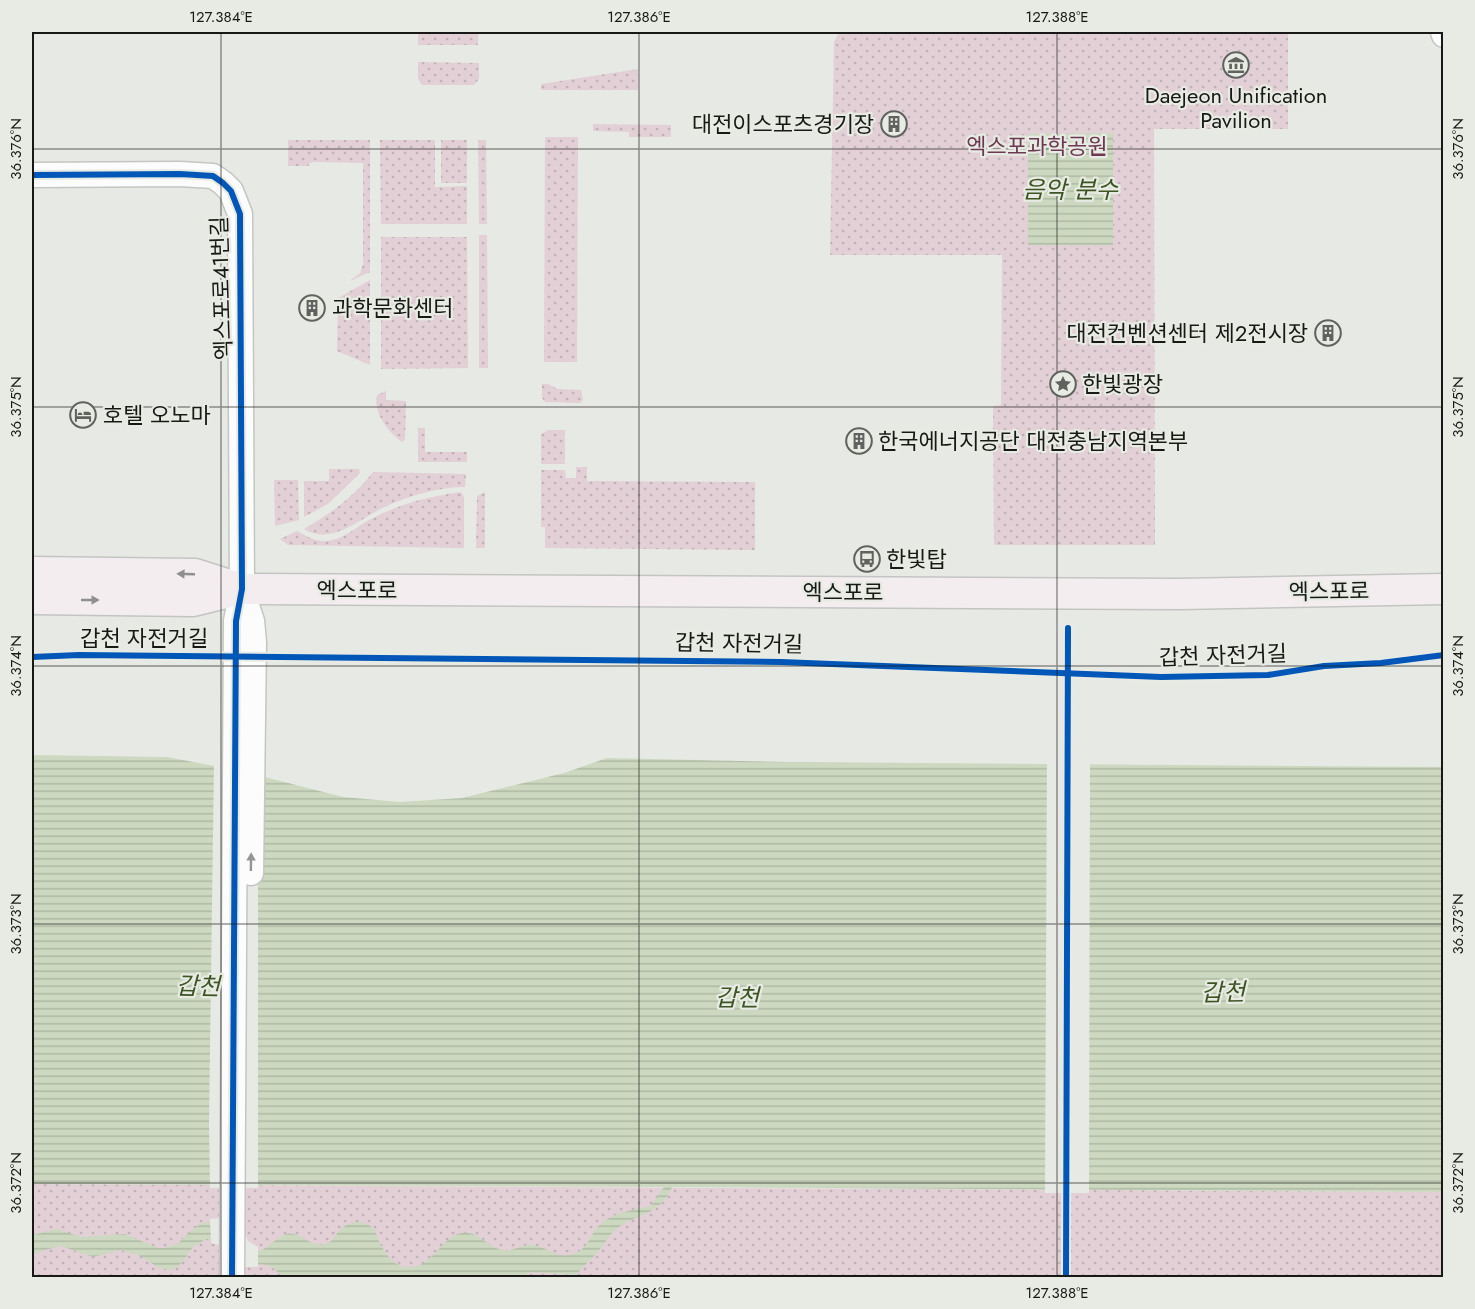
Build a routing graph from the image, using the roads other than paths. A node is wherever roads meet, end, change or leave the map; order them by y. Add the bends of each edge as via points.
1 (32, 175) edge
2 (32, 572) edge
3 (242, 589) junction
4 (1443, 589) edge
5 (32, 599) edge
6 (245, 640) junction
7 (232, 1278) edge
8 (246, 1278) edge

1 - 3 street, 엑스포로41번길 via 199,174 213,176 223,183 236,202 241,227
3 -> 2 main road, 엑스포로 via 195,574
3 - 4 main road, 엑스포로 via 1179,594
5 -> 3 main road, 엑스포로 via 193,601
3 - 6 street, 엑스포로41번길 via 236,621
6 - 7 street
8 -> 6 street

